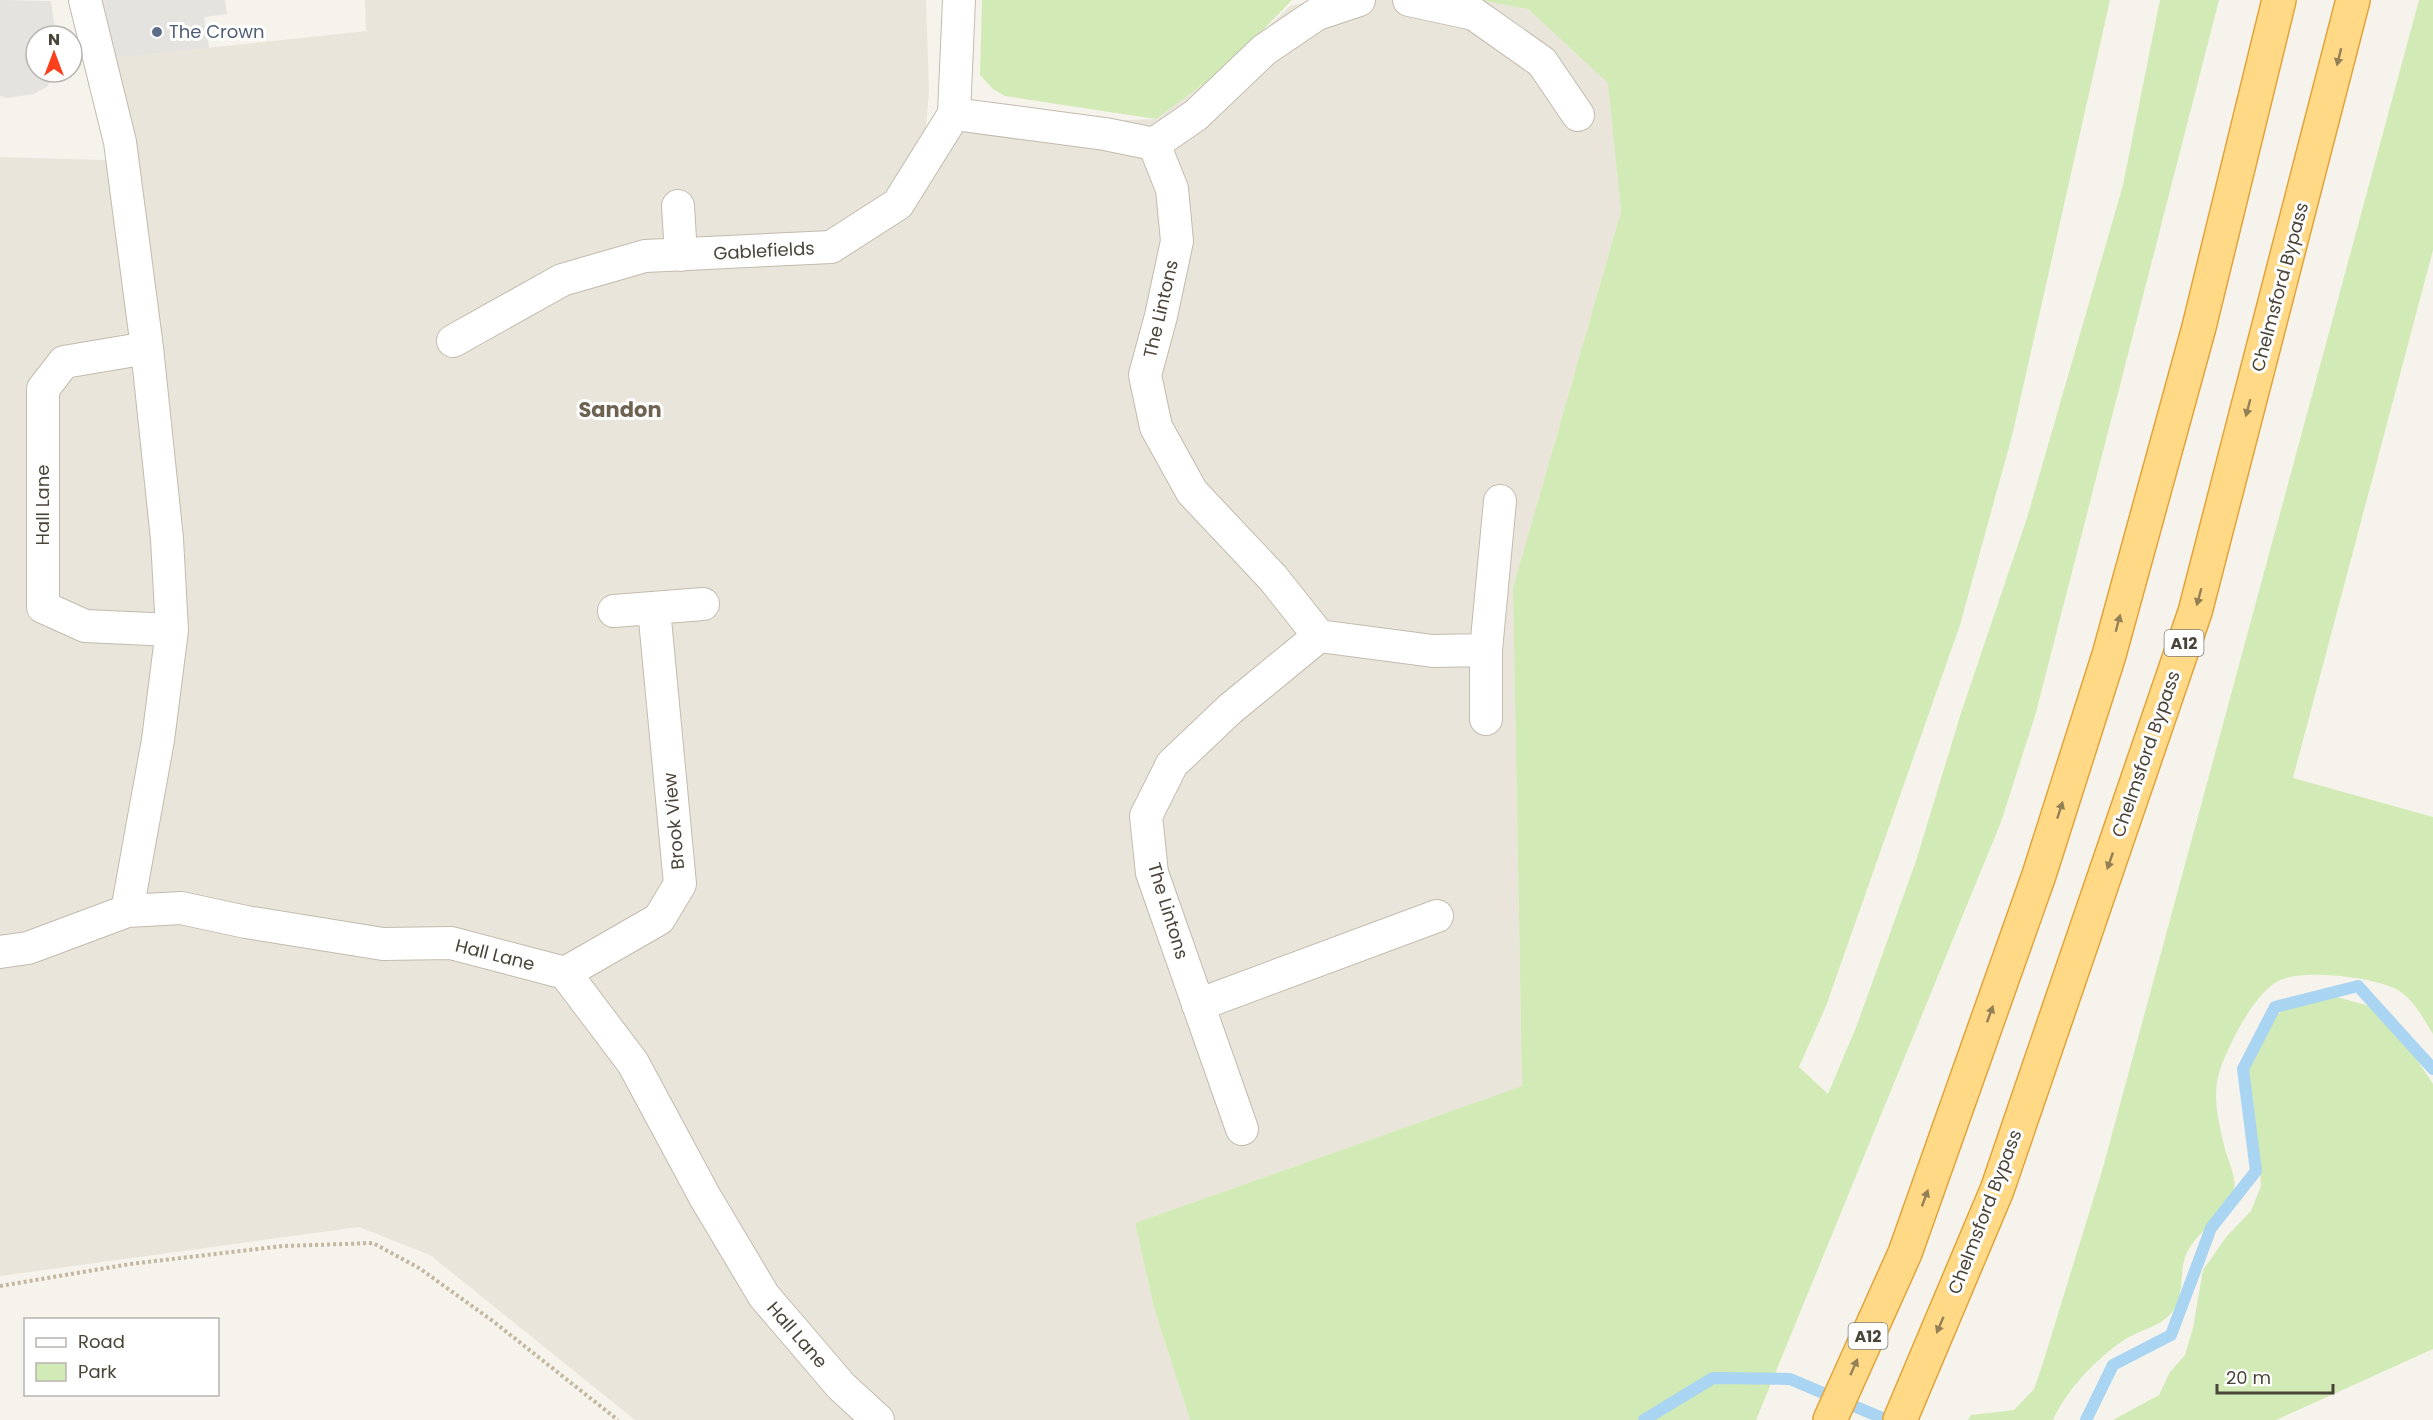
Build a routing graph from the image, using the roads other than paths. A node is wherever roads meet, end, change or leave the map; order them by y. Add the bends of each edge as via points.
1 (86, 0) edge
2 (959, 0) edge
3 (1359, 0) edge
4 (1409, 0) edge
5 (2279, 0) edge
6 (2353, 0) edge
7 (954, 114) junction
8 (1578, 116) dead end
9 (1154, 144) junction
10 (678, 206) dead end
11 (681, 255) junction
12 (453, 341) dead end
13 (147, 348) junction
14 (1500, 501) dead end
15 (703, 604) dead end
16 (654, 609) junction
17 (614, 611) dead end
18 (172, 630) junction
19 (1319, 636) junction
20 (1486, 650) junction
21 (1486, 719) dead end
22 (127, 911) junction
23 (1437, 916) dead end
24 (0, 952) edge
25 (565, 973) junction
26 (1198, 1005) junction
27 (1242, 1129) dead end
28 (878, 1420) edge
29 (1830, 1420) edge
30 (1900, 1420) edge

1 - 13 street via 120,142
2 - 7 street, Gablefields
3 - 9 street via 1317,14 1264,50 1196,116
4 - 8 street via 1474,14 1542,62
29 -> 5 highway, A12 via 1905,1253 2039,875 2109,655 2199,327
6 -> 30 highway, Chelmsford Bypass / A12 via 2195,612 1997,1190
7 - 9 street
7 - 11 street, Gablefields via 898,204 831,247
9 - 19 street, The Lintons via 1172,189 1177,241 1145,375 1156,427 1192,492 1273,578
10 - 11 street
11 - 12 street, Gablefields via 645,256 562,280
13 - 18 street via 167,539
13 - 18 street, Hall Lane via 64,362 43,389 43,607 85,626
14 - 20 street
15 - 16 street
16 - 17 street
16 - 25 street, Brook View via 680,884 659,919
18 - 22 street via 158,740
19 - 20 street via 1433,651
19 - 26 street, The Lintons via 1230,709 1172,764 1146,816 1152,873
20 - 21 street
22 - 24 street, Hall Lane via 28,948
22 - 25 street, Hall Lane via 181,908 383,944 451,943
23 - 26 street
25 - 28 street, Hall Lane via 633,1063 764,1296 841,1386
26 - 27 street, The Lintons

